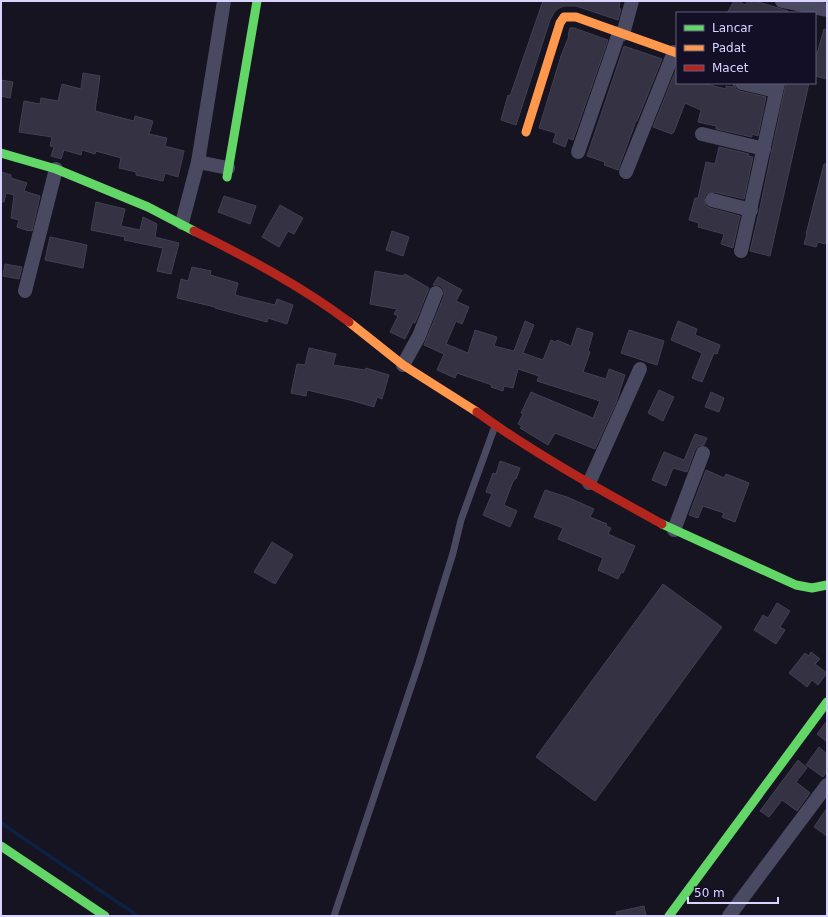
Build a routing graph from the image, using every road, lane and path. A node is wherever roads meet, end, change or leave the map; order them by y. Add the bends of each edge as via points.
1 (224, 1) edge
2 (257, 1) edge
3 (632, 1) edge
4 (782, 1) edge
5 (810, 10) edge
6 (827, 10) edge
7 (621, 34) junction
8 (675, 53) edge
9 (751, 84) edge
10 (777, 87) edge
11 (526, 132) dead end
12 (702, 134) dead end
13 (764, 149) junction
14 (578, 152) dead end
15 (1, 153) edge
16 (198, 162) junction
17 (56, 170) junction
18 (228, 172) joint
19 (626, 172) dead end
20 (712, 200) dead end
21 (751, 210) junction
22 (182, 223) junction
23 (741, 251) dead end
24 (25, 291) dead end
25 (436, 293) dead end
26 (403, 365) junction
27 (640, 369) dead end
28 (496, 426) junction
29 (703, 452) dead end
30 (589, 483) junction
31 (674, 530) junction
32 (827, 585) edge
33 (827, 702) edge
34 (827, 785) edge
35 (1, 846) edge
36 (105, 916) edge
37 (334, 916) edge
38 (669, 916) edge
39 (729, 916) edge

1 - 16 street
2 - 18 street
3 - 7 street
4 - 5 street
5 - 6 street
7 - 8 street
7 - 11 street via 576,17 564,17
7 - 14 street
8 - 19 street
9 - 10 street
10 - 13 street
12 - 13 street
13 - 21 street
15 - 17 street
16 - 18 street
16 - 22 street
17 - 22 street
17 - 24 street
20 - 21 street
21 - 23 street
22 - 26 street via 329,306
25 - 26 street via 419,336
26 - 28 street
27 - 30 street
28 - 30 street
28 - 37 lane via 461,520 419,663
29 - 31 street
30 - 31 street
31 - 32 street via 796,585 812,588
33 - 38 street
34 - 39 street
35 - 36 street

